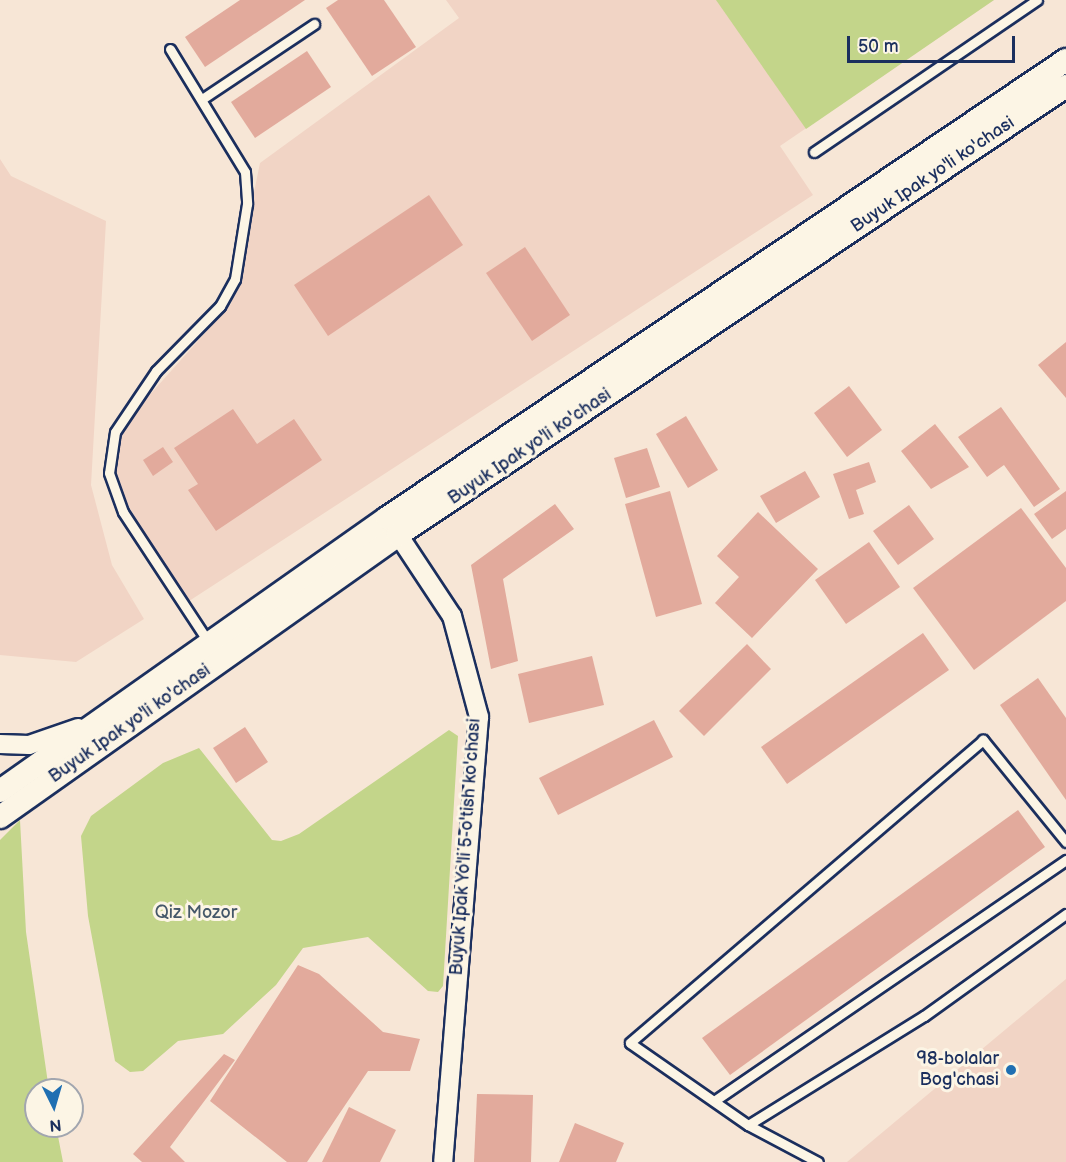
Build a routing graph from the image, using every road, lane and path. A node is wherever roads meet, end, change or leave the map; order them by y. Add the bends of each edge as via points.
1 (1037, 0) edge
2 (314, 24) dead end
3 (170, 50) dead end
4 (1066, 60) edge
5 (1066, 86) edge
6 (201, 99) junction
7 (814, 152) dead end
8 (393, 527) junction
9 (209, 643) junction
10 (97, 721) junction
11 (0, 744) edge
12 (9, 785) edge
13 (0, 817) edge
14 (1066, 842) edge
15 (1066, 860) edge
16 (1066, 914) edge
17 (714, 1101) junction
18 (748, 1125) junction
19 (798, 1152) junction
20 (442, 1162) edge
21 (793, 1162) edge
22 (818, 1162) edge

1 - 7 lane
2 - 6 lane
3 - 6 lane
4 - 8 street, Buyuk Ipak yo'li ko'chasi
5 - 8 street, Buyuk Ipak yo'li ko'chasi
6 - 9 lane via 237,156 249,187 235,279 220,306 156,371 115,432 109,473 123,512
8 - 9 street, Buyuk Ipak yo'li ko'chasi
8 - 12 street, Buyuk Ipak yo'li ko'chasi
8 - 20 street, Buyuk Ipak Yo'li 5-o'tish ko'chasi via 452,616 479,717
9 - 10 street, Buyuk Ipak yo'li ko'chasi
10 - 11 street, Buyuk Ipak yo'li ko'chasi via 30,745
10 - 12 street, Buyuk Ipak yo'li ko'chasi
12 - 13 street, Buyuk Ipak yo'li ko'chasi
14 - 17 lane via 983,740 630,1043
15 - 17 lane
16 - 18 lane via 924,1016
17 - 18 lane
18 - 19 lane
19 - 21 lane
19 - 22 lane

